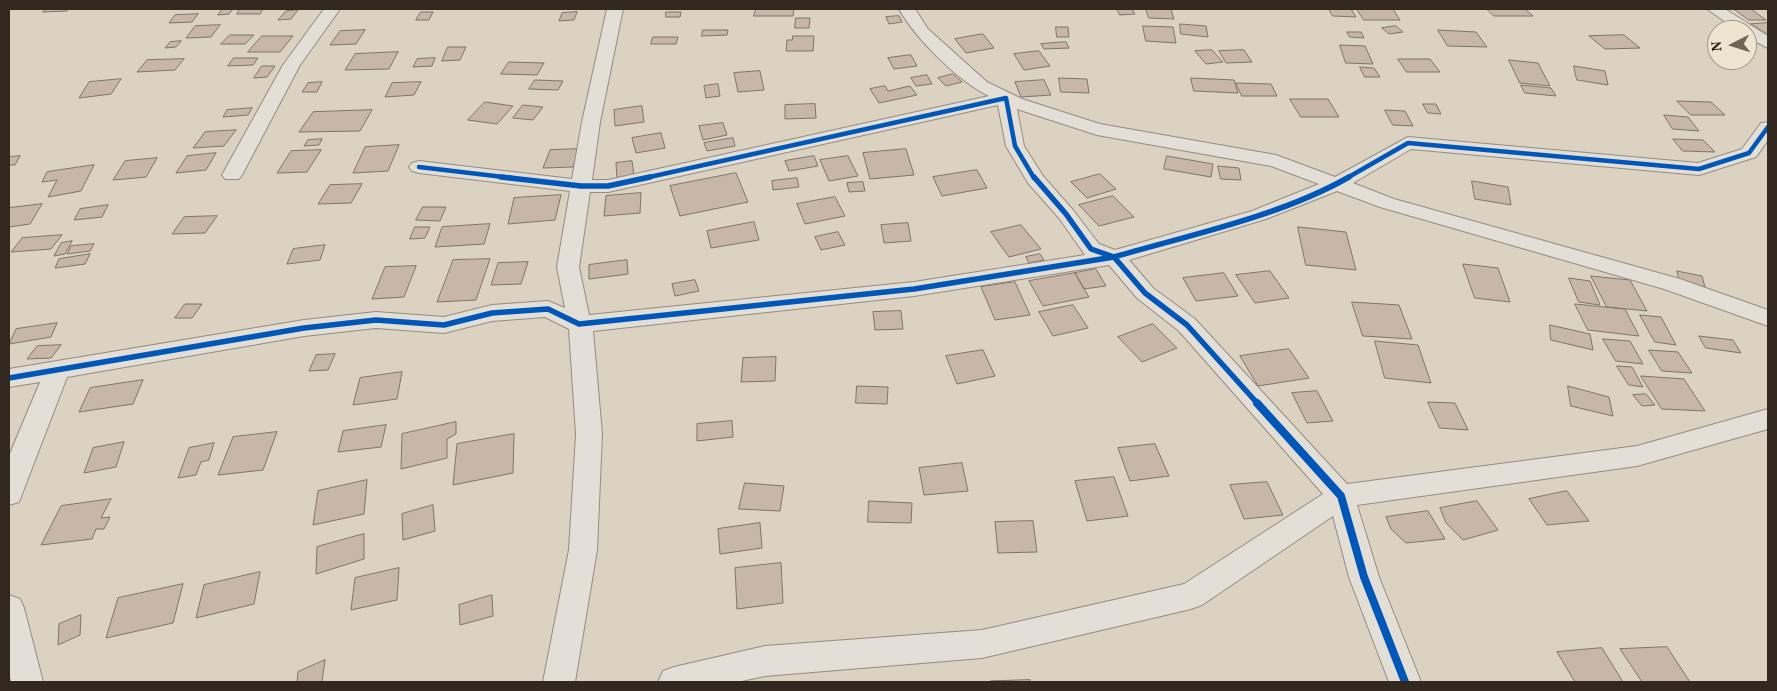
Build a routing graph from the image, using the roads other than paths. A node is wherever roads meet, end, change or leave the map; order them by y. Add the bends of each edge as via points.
1 (332, 9) edge
2 (615, 9) edge
3 (907, 9) edge
4 (1715, 9) edge
5 (1768, 43) edge
6 (1006, 98) junction
7 (1768, 127) edge
8 (419, 167) dead end
9 (232, 175) dead end
10 (1335, 185) junction
11 (581, 186) junction
12 (1114, 257) junction
13 (1768, 318) edge
14 (579, 324) junction
15 (58, 369) junction
16 (9, 378) edge
17 (1768, 419) edge
18 (9, 494) edge
19 (1341, 496) junction
20 (9, 608) edge
21 (27, 682) edge
22 (559, 682) edge
23 (674, 682) edge
24 (1405, 682) edge

1 - 9 street via 292,66
2 - 11 street
3 - 6 street via 922,32 981,86
4 - 5 street
6 - 10 street via 1097,129 1276,161
6 - 11 street via 608,186
6 - 12 street via 1015,146 1035,179 1091,249
7 - 10 street via 1749,153 1699,169 1408,143
8 - 11 street
10 - 12 street via 1259,215
10 - 13 street via 1387,203 1672,284
11 - 14 street via 568,267
12 - 14 street via 895,292
12 - 19 street via 1146,293 1187,325
14 - 15 street via 548,309 492,312 444,324 376,320 304,328
14 - 22 street via 589,434 583,550
15 - 16 street
15 - 18 street
17 - 19 street via 1637,456
19 - 23 street via 1191,596 982,644 765,661
19 - 24 street via 1364,576
20 - 21 street

